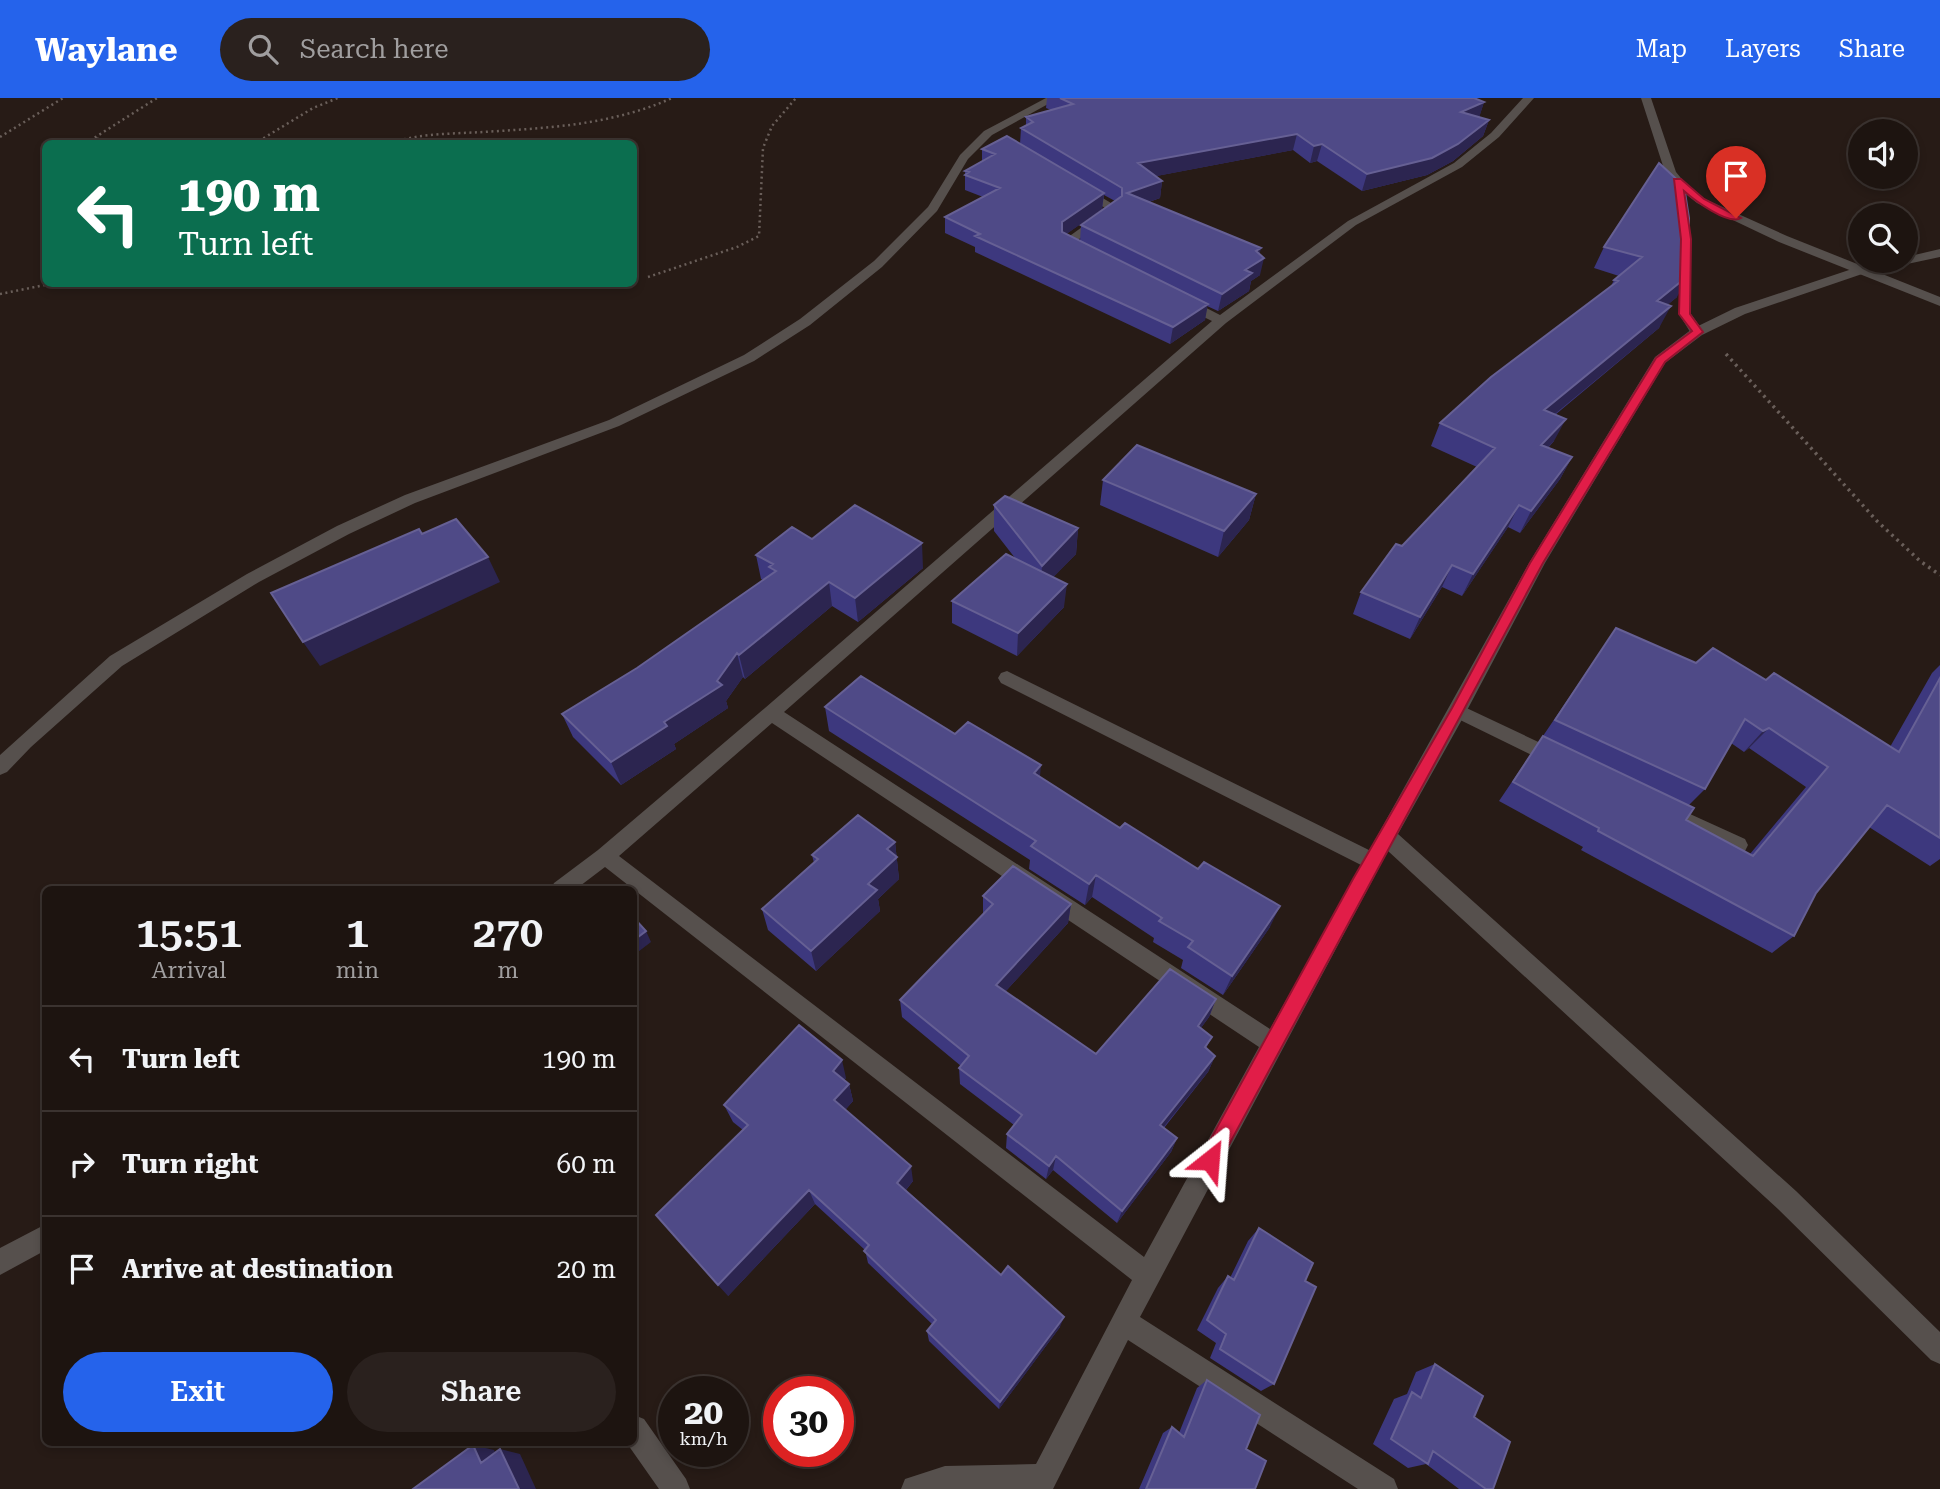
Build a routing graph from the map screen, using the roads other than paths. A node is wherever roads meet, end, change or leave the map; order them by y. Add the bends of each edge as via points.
1 (1054, 98) edge
2 (1529, 98) edge
3 (1646, 98) edge
4 (1678, 181) junction
5 (1069, 182) edge
6 (1679, 200) edge
7 (1686, 239) edge
8 (1940, 253) edge
9 (1090, 254) edge
10 (1918, 258) edge
11 (1848, 264) edge
12 (1853, 273) edge
13 (1869, 273) edge
14 (1173, 296) edge
15 (1940, 302) edge
16 (1221, 320) junction
17 (1698, 332) junction
18 (1007, 678) dead end
19 (1458, 711) junction
20 (771, 713) junction
21 (0, 767) edge
22 (1580, 769) edge
23 (1665, 810) edge
24 (1386, 836) junction
25 (1738, 845) edge
26 (605, 856) junction
27 (1372, 861) junction
28 (565, 886) edge
29 (1272, 1043) junction
30 (42, 1238) edge
31 (0, 1262) edge
32 (1147, 1276) junction
33 (1123, 1322) junction
34 (1940, 1351) edge
35 (637, 1433) edge
36 (1040, 1484) edge
37 (676, 1489) edge
38 (915, 1489) edge
39 (1384, 1489) edge

1 - 21 street via 964,157 933,209 878,264 760,351 614,423 410,499 253,578 116,661
2 - 16 street via 1495,135 1458,165 1352,223
3 - 4 street
4 - 6 street
4 - 11 street via 1713,208
5 - 9 street via 1115,209 1066,243
7 - 17 street via 1685,314
8 - 10 street
12 - 17 street via 1740,311
13 - 15 street
14 - 16 street
16 - 20 street
17 - 19 street via 1660,360 1628,409 1537,563
18 - 27 street
19 - 22 street
19 - 24 street
20 - 26 street
20 - 29 street
23 - 25 street
24 - 27 street
24 - 34 street via 1787,1200
26 - 28 street
26 - 32 street
27 - 29 street
29 - 32 street
30 - 31 street
32 - 33 street
33 - 36 street
33 - 39 street
35 - 37 street
36 - 38 street via 945,1480

